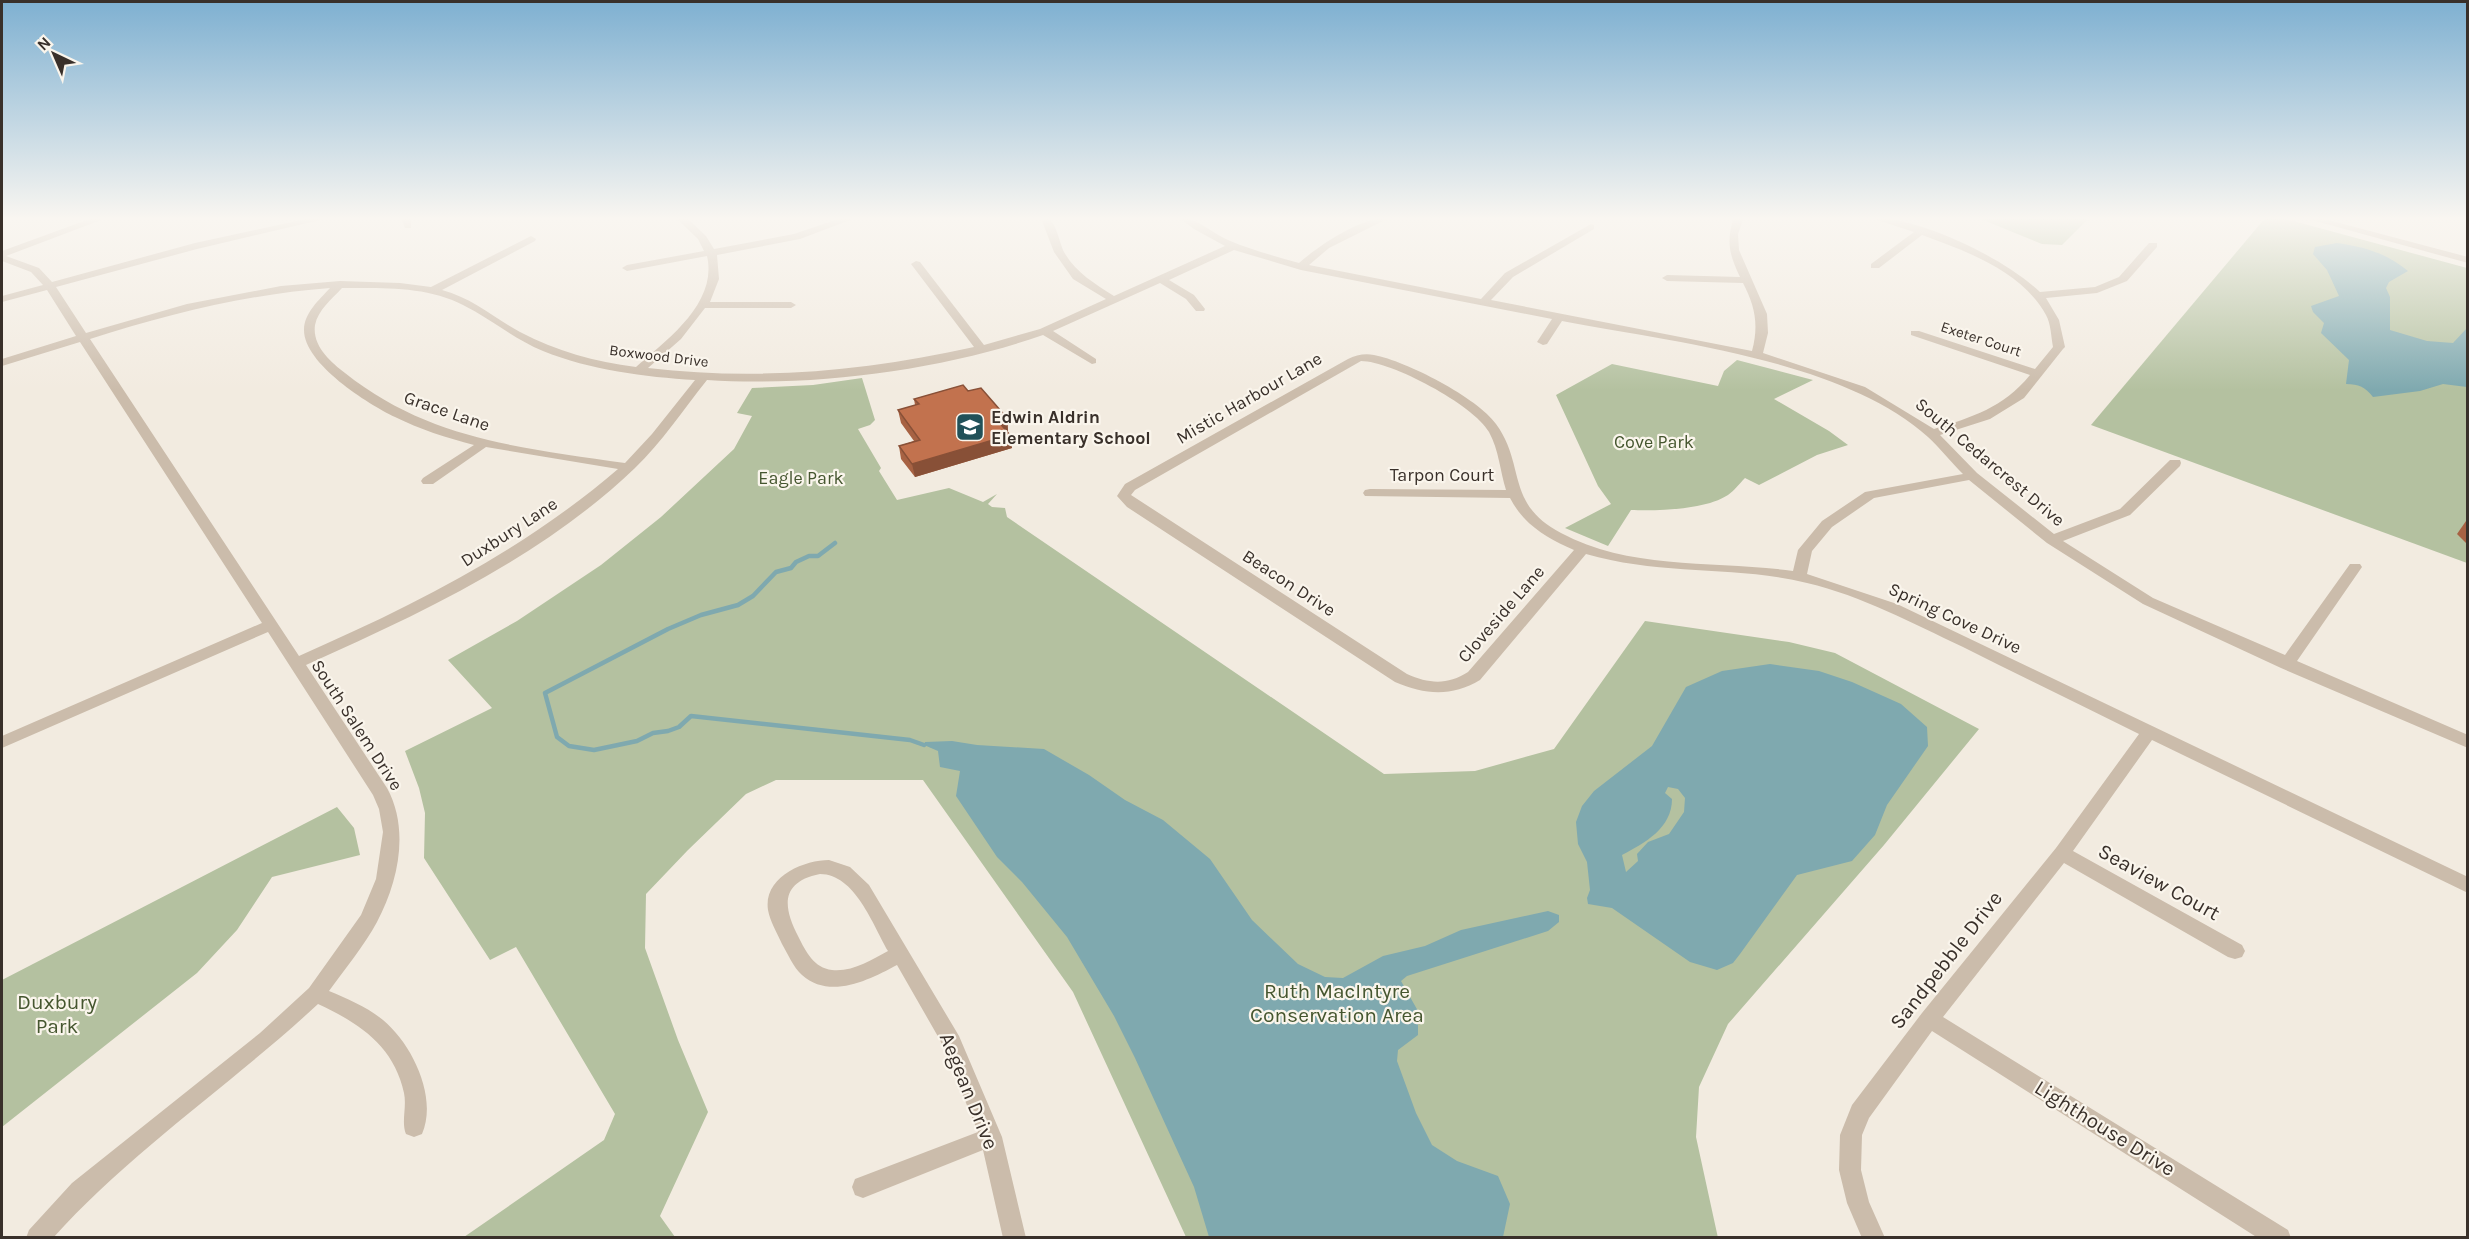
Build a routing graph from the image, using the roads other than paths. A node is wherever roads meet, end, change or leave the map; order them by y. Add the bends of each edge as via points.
1 (39, 275) edge
2 (87, 275) edge
3 (463, 275) edge
4 (714, 275) edge
5 (924, 275) edge
6 (1075, 275) edge
7 (1173, 275) edge
8 (1342, 275) edge
9 (1509, 275) edge
10 (1745, 275) edge
11 (2011, 275) edge
12 (2127, 275) edge
13 (1667, 278) dead end
14 (1747, 279) junction
15 (1162, 280) junction
16 (340, 284) junction
17 (49, 285) junction
18 (432, 291) junction
19 (2038, 295) junction
20 (2, 298) edge
21 (1114, 300) junction
22 (1484, 302) junction
23 (704, 305) junction
24 (791, 305) dead end
25 (1200, 309) dead end
26 (1558, 318) junction
27 (1045, 331) junction
28 (1915, 333) dead end
29 (82, 338) junction
30 (1543, 342) dead end
31 (981, 349) junction
32 (1757, 355) junction
33 (1366, 357) joint
34 (1092, 361) dead end
35 (2, 363) edge
36 (639, 370) junction
37 (2038, 374) junction
38 (703, 378) junction
39 (1932, 434) junction
40 (483, 444) junction
41 (2175, 464) dead end
42 (629, 467) junction
43 (1972, 476) junction
44 (428, 481) dead end
45 (1370, 493) dead end
46 (1514, 494) junction
47 (1124, 496) joint
48 (2052, 540) junction
49 (1582, 550) junction
50 (2355, 567) dead end
51 (1799, 576) junction
52 (270, 625) junction
53 (295, 664) junction
54 (2287, 664) junction
55 (1440, 688) joint
56 (2149, 732) junction
57 (2, 742) edge
58 (2468, 742) edge
59 (2062, 853) junction
60 (2468, 886) edge
61 (2235, 951) dead end
62 (900, 954) junction
63 (316, 994) junction
64 (1929, 1019) junction
65 (414, 1127) dead end
66 (991, 1137) junction
67 (863, 1187) dead end
68 (36, 1238) edge
69 (1015, 1238) edge
70 (1874, 1238) edge
71 (2280, 1238) edge

1 - 17 street, South Salem Drive
2 - 17 street
3 - 18 street
4 - 23 street
5 - 31 street
6 - 21 street
7 - 15 street, Boxwood Drive
8 - 22 street, South Cedarcrest Drive
9 - 22 street
10 - 14 street
11 - 19 street
12 - 19 street via 2097,290
13 - 14 street
14 - 32 street via 1763,323
15 - 21 street, Boxwood Drive
15 - 25 street via 1190,297
16 - 18 street, Boxwood Drive
16 - 29 street, Boxwood Drive via 213,301
16 - 40 street, Grace Lane via 313,314 310,324 313,346 324,360 362,393 407,420
17 - 20 street
17 - 29 street, South Salem Drive
18 - 36 street, Boxwood Drive via 466,302 510,331 554,351
19 - 37 street via 2052,316 2059,348
21 - 27 street, Boxwood Drive
22 - 26 street, South Cedarcrest Drive
23 - 24 street
23 - 36 street via 683,331
26 - 30 street
26 - 32 street, South Cedarcrest Drive
27 - 31 street, Boxwood Drive
27 - 34 street
28 - 37 street, Exeter Court
29 - 35 street, Boxwood Drive
29 - 52 street, South Salem Drive
31 - 38 street, Boxwood Drive via 904,365 795,379
32 - 39 street, South Cedarcrest Drive via 1861,390
33 - 46 street, Spring Cove Drive via 1452,394 1482,415 1501,445
33 - 47 street, Mistic Harbour Lane via 1352,361 1139,481
36 - 38 street, Boxwood Drive
37 - 39 street via 2020,395 1986,416
38 - 42 street, Duxbury Lane
39 - 43 street, South Cedarcrest Drive
40 - 42 street, Grace Lane
40 - 44 street
41 - 48 street via 2125,512
42 - 53 street, Duxbury Lane via 564,521 475,579
43 - 48 street, South Cedarcrest Drive
43 - 51 street via 1869,495 1819,532 1805,550
45 - 46 street, Tarpon Court
46 - 49 street, Spring Cove Drive via 1542,528
47 - 55 street, Beacon Drive via 1401,678 1419,686
48 - 54 street, South Cedarcrest Drive via 2148,601
49 - 51 street, Spring Cove Drive via 1629,561
49 - 55 street, Cloveside Lane via 1474,676
50 - 54 street
51 - 56 street, Spring Cove Drive via 1892,607
52 - 53 street, South Salem Drive
52 - 57 street
53 - 63 street, South Salem Drive via 381,793 392,832 385,879 369,919
54 - 58 street, South Cedarcrest Drive
56 - 59 street, Sandpebble Drive
56 - 60 street, Spring Cove Drive
59 - 61 street, Seaview Court
59 - 64 street, Sandpebble Drive
62 - 62 street, Aegean Drive via 862,890 845,873 829,867 810,870 795,875 779,891 779,918 807,968 824,977 846,978
62 - 66 street, Aegean Drive via 949,1036
63 - 65 street via 383,1032 412,1086 416,1104
63 - 68 street, South Salem Drive via 267,1039 80,1191
64 - 70 street, Sandpebble Drive via 1860,1112 1851,1135 1850,1170 1858,1203
64 - 71 street, Lighthouse Drive
66 - 67 street
66 - 69 street, Aegean Drive

